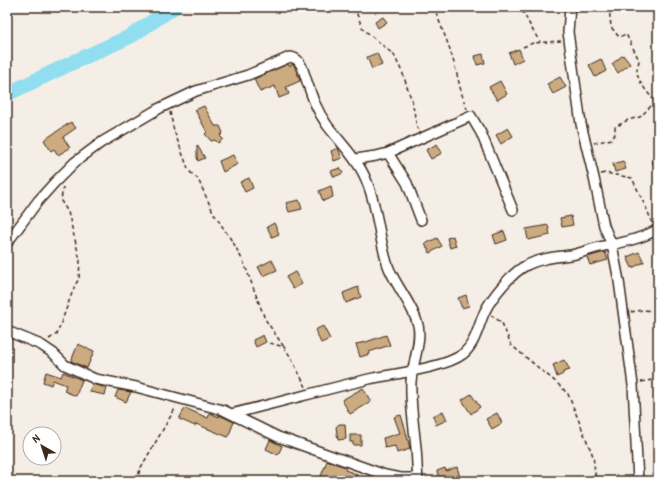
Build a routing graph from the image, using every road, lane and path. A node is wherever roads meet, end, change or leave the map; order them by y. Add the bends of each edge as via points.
1 (354, 7) edge
2 (434, 7) edge
3 (570, 7) edge
4 (609, 7) edge
5 (522, 10) dead end
6 (568, 40) junction
7 (540, 42) junction
8 (523, 47) dead end
9 (655, 102) junction
10 (168, 104) junction
11 (658, 105) edge
12 (470, 116) junction
13 (426, 137) junction
14 (586, 144) junction
15 (388, 153) junction
16 (356, 160) junction
17 (65, 172) junction
18 (594, 178) junction
19 (513, 210) dead end
20 (421, 220) dead end
21 (655, 231) edge
22 (7, 243) edge
23 (612, 246) junction
24 (658, 309) edge
25 (485, 310) junction
26 (623, 313) junction
27 (7, 331) edge
28 (270, 343) dead end
29 (41, 345) junction
30 (284, 347) junction
31 (412, 371) junction
32 (658, 380) edge
33 (633, 383) junction
34 (310, 395) junction
35 (180, 400) junction
36 (231, 414) junction
37 (418, 480) edge
38 (137, 481) edge
39 (596, 481) edge
40 (638, 481) edge

1 - 13 path via 363,29 394,55 412,100 417,128
2 - 12 path via 456,68 461,96
3 - 6 street
4 - 9 path via 610,27 619,37 626,34 639,60 637,71
5 - 7 path
6 - 7 path
6 - 14 street
7 - 8 path
9 - 11 path
9 - 14 path via 640,117 614,127 615,134 612,139
10 - 16 street via 207,86 248,75 290,57 295,58 302,67 315,104 326,124
10 - 17 street via 102,142
10 - 30 path via 174,131 190,171 198,179 214,214 234,244 265,318
12 - 13 street
12 - 19 street via 481,133
13 - 15 street
14 - 18 street
15 - 16 street
15 - 20 street via 406,183
16 - 31 street via 364,174 373,202 387,263 415,313 418,327 417,350
17 - 22 street via 38,201
17 - 29 path via 61,201 68,212 80,260 79,279 57,334
18 - 21 path via 605,173 632,178
18 - 23 street via 604,226
21 - 23 street
23 - 25 street via 539,260 526,265 503,286
23 - 26 street
24 - 26 path
25 - 31 street via 471,345 463,354 440,364
25 - 39 path via 502,323 511,345 568,394 593,456
26 - 33 street
27 - 29 street
28 - 30 path
29 - 35 street via 65,365 95,379 136,387
30 - 34 path
31 - 34 street
31 - 37 street
32 - 33 path
33 - 40 street
34 - 36 street
35 - 36 street
35 - 38 path via 140,469
36 - 37 street via 284,439 385,475

